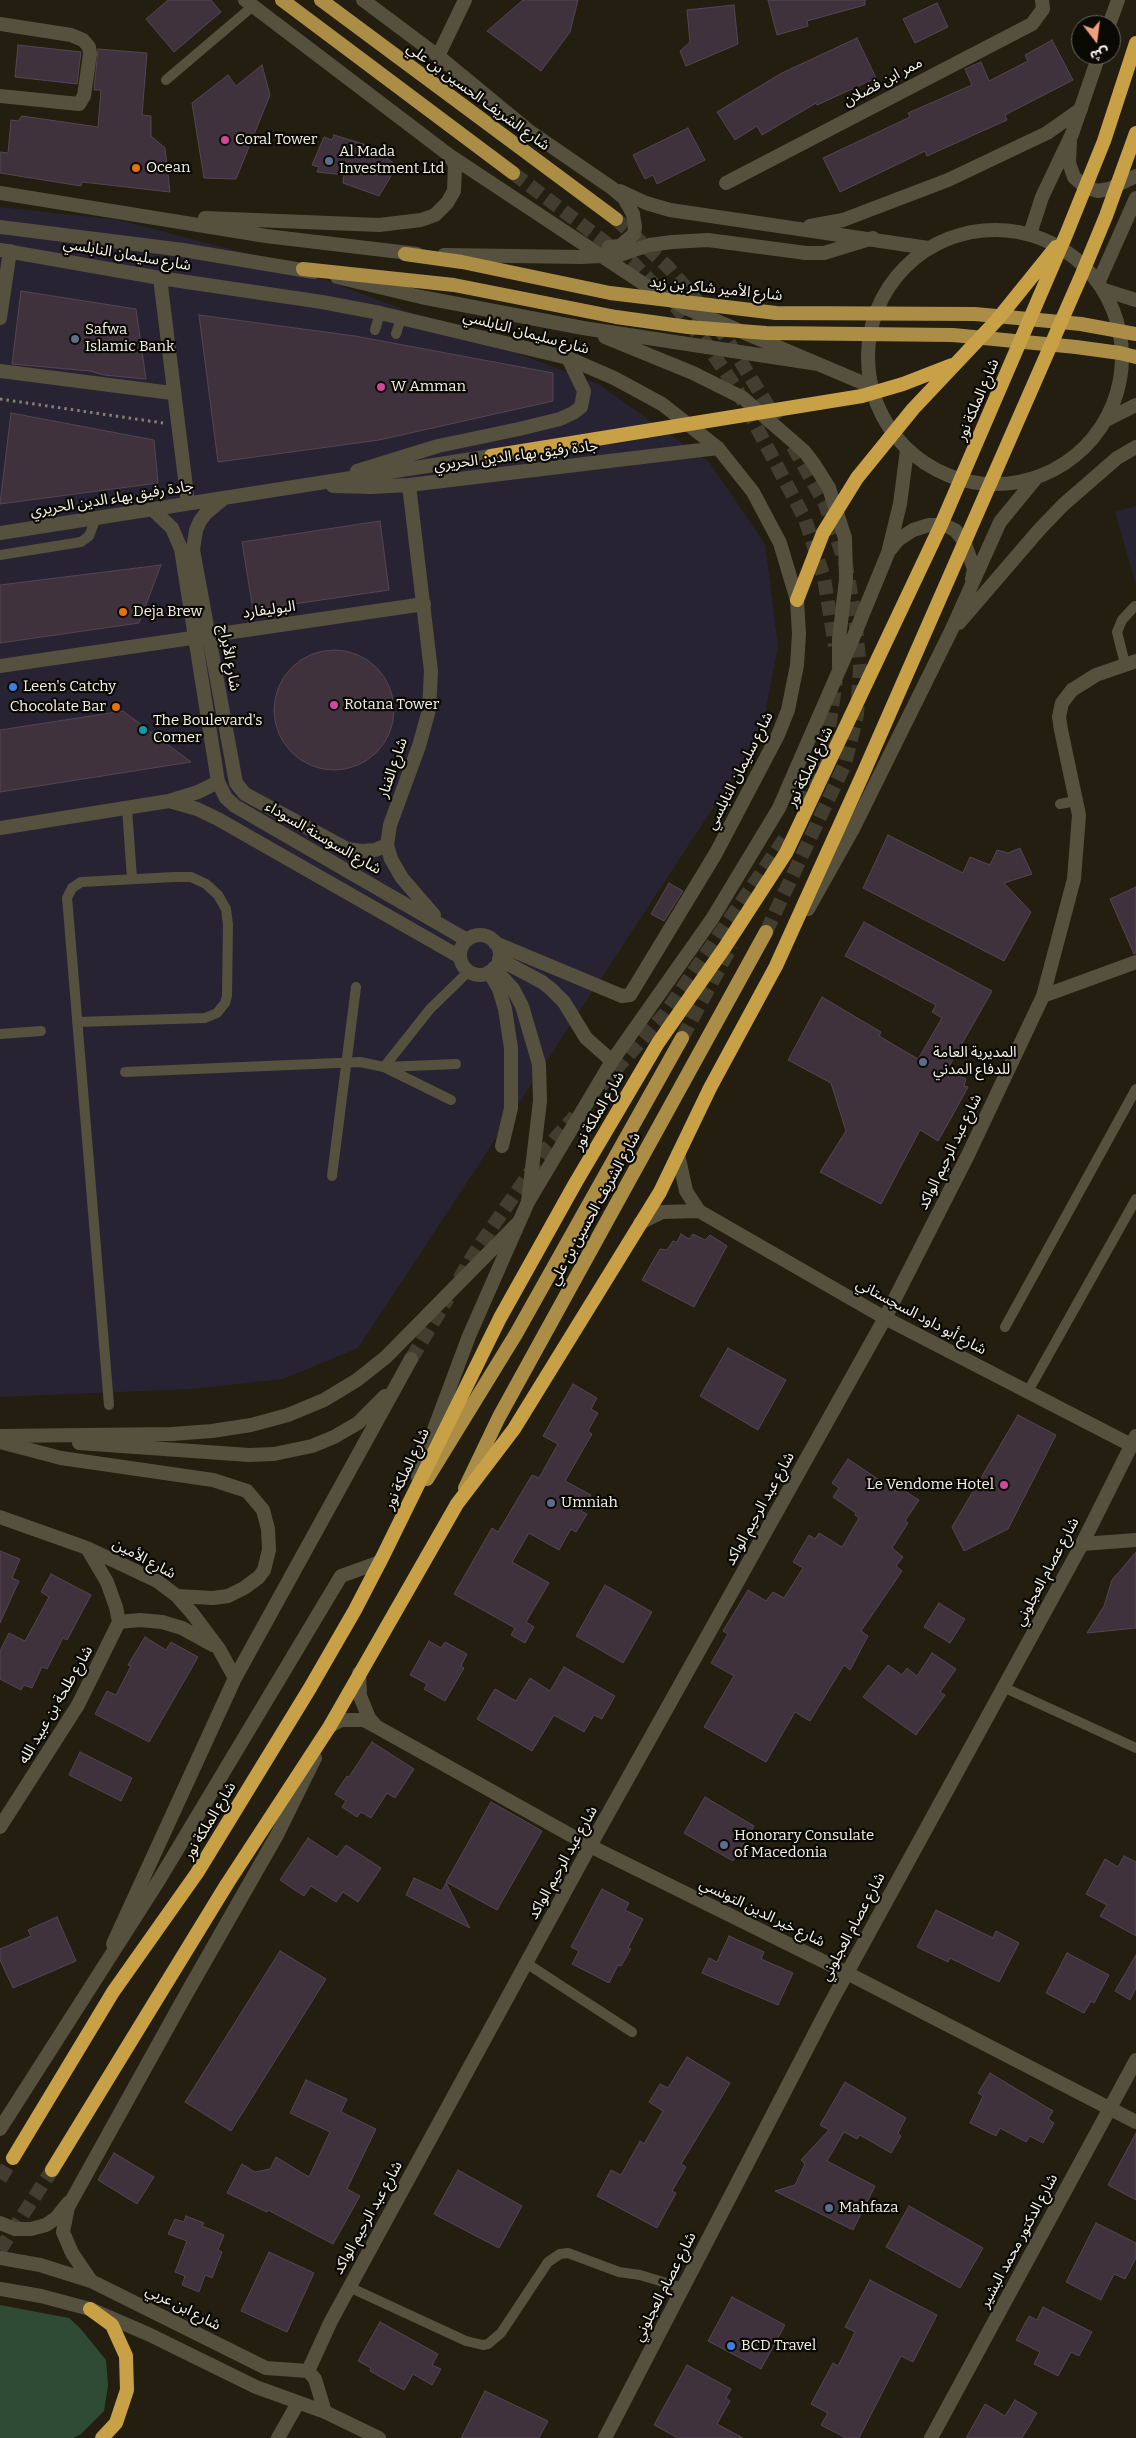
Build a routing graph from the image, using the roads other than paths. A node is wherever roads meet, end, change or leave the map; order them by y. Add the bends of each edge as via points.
1 (282, 0) edge
2 (321, 0) edge
3 (363, 0) edge
4 (465, 0) edge
5 (1042, 0) edge
6 (1118, 0) edge
7 (249, 3) edge
8 (1113, 15) edge
9 (0, 24) edge
10 (1136, 43) edge
11 (438, 56) junction
12 (1096, 65) edge
13 (166, 80) dead end
14 (0, 96) edge
15 (1081, 109) junction
16 (1136, 133) edge
17 (1072, 134) junction
18 (449, 155) junction
19 (513, 173) tunnel mouth
20 (1136, 176) edge
21 (726, 183) dead end
22 (606, 184) junction
23 (0, 193) edge
24 (1136, 198) edge
25 (148, 216) junction
26 (616, 219) tunnel mouth
27 (0, 226) edge
28 (793, 228) junction
29 (1030, 234) junction
30 (1066, 235) junction
31 (570, 236) junction
32 (873, 238) junction
33 (928, 248) junction
34 (5, 251) edge
35 (405, 254) junction
36 (303, 269) junction
37 (160, 278) junction
38 (1102, 286) junction
39 (1136, 300) edge
40 (380, 313) junction
41 (0, 318) edge
42 (400, 318) junction
43 (583, 328) junction
44 (375, 330) dead end
45 (396, 334) dead end
46 (1136, 334) edge
47 (568, 358) junction
48 (1136, 358) edge
49 (818, 364) junction
50 (952, 365) junction
51 (0, 371) edge
52 (870, 386) junction
53 (172, 393) junction
54 (1136, 405) edge
55 (1106, 420) junction
56 (1136, 447) edge
57 (718, 448) junction
58 (907, 450) junction
59 (491, 456) joint
60 (1036, 478) junction
61 (341, 480) junction
62 (318, 483) junction
63 (409, 485) junction
64 (224, 498) junction
65 (188, 503) junction
66 (152, 510) junction
67 (96, 518) junction
68 (0, 533) edge
69 (888, 553) junction
70 (0, 555) edge
71 (970, 587) junction
72 (797, 600) junction
73 (424, 604) junction
74 (1135, 606) dead end
75 (951, 631) junction
76 (202, 636) junction
77 (1130, 663) edge
78 (0, 666) edge
79 (839, 673) junction
80 (218, 782) junction
81 (169, 801) junction
82 (1076, 801) junction
83 (1060, 804) dead end
84 (127, 808) junction
85 (0, 828) edge
86 (387, 845) junction
87 (132, 879) junction
88 (442, 924) junction
89 (766, 932) tunnel mouth
90 (467, 940) junction
91 (495, 943) junction
92 (460, 957) junction
93 (1136, 962) edge
94 (494, 966) junction
95 (776, 966) junction
96 (469, 971) junction
97 (356, 987) dead end
98 (1044, 996) junction
99 (77, 1022) junction
100 (40, 1032) dead end
101 (0, 1034) edge
102 (682, 1038) tunnel mouth
103 (346, 1061) junction
104 (612, 1061) junction
105 (456, 1064) dead end
106 (384, 1067) junction
107 (125, 1072) dead end
108 (1136, 1089) edge
109 (451, 1100) dead end
110 (502, 1146) dead end
111 (678, 1154) junction
112 (332, 1176) dead end
113 (1136, 1199) edge
114 (528, 1202) junction
115 (699, 1210) junction
116 (518, 1223) junction
117 (640, 1223) junction
118 (885, 1318) junction
119 (1005, 1327) dead end
120 (1027, 1393) junction
121 (109, 1405) dead end
122 (0, 1437) edge
123 (1134, 1441) edge
124 (0, 1442) edge
125 (457, 1504) junction
126 (0, 1518) edge
127 (399, 1524) junction
128 (1136, 1540) edge
129 (1082, 1544) junction
130 (87, 1548) junction
131 (380, 1562) junction
132 (177, 1596) junction
133 (119, 1622) junction
134 (219, 1649) junction
135 (359, 1673) junction
136 (236, 1678) junction
137 (1003, 1688) junction
138 (330, 1726) junction
139 (377, 1726) junction
140 (1136, 1748) edge
141 (0, 1827) edge
142 (590, 1846) junction
143 (526, 1963) junction
144 (846, 1973) junction
145 (97, 1979) junction
146 (632, 2032) dead end
147 (1136, 2060) edge
148 (19, 2100) junction
149 (1108, 2107) junction
150 (0, 2114) edge
151 (1136, 2122) edge
152 (0, 2129) edge
153 (13, 2158) tunnel mouth
154 (52, 2170) tunnel mouth
155 (78, 2188) junction
156 (0, 2223) edge
157 (0, 2258) edge
158 (91, 2281) junction
159 (349, 2287) junction
160 (683, 2288) junction
161 (0, 2289) edge
162 (90, 2309) junction
163 (308, 2371) junction
164 (298, 2403) junction
165 (325, 2412) junction
166 (102, 2438) edge
167 (278, 2438) edge
168 (379, 2438) edge
169 (606, 2438) edge
170 (931, 2438) edge

1 - 19 main road
2 - 26 main road, شارع الشريف الحسين بن علي
3 - 11 street
4 - 11 street
5 - 21 street, ممر ابن فضلان via 1043,9 1032,24
6 - 8 street
7 - 13 lane
7 - 18 street
9 - 14 street via 71,35 84,40 90,54 84,96 79,104
10 - 30 highway, شارع الملكة نور via 1104,141
11 - 22 street via 529,131
12 - 15 street
15 - 17 street
15 - 28 street via 1047,133 908,197 843,220
16 - 95 highway via 1082,274
17 - 20 street via 1069,163 1074,177 1085,187 1098,191 1108,189
17 - 29 street via 1042,197
18 - 25 street via 455,165 454,191 435,215 421,220 380,225
18 - 31 street
22 - 28 street via 646,203 670,210
22 - 31 street via 630,206 634,234 626,243 614,248
23 - 25 street
24 - 38 street
25 - 35 street, شارع الأمير شاكر بن زيد
27 - 36 street, شارع سليمان النابلسي
28 - 32 street
29 - 33 street via 978,230
29 - 38 street via 1068,252
30 - 50 highway via 997,320
30 - 127 highway, شارع الملكة نور via 941,525 786,853 658,1043 576,1182 472,1372
31 - 49 street via 686,308
32 - 33 street
32 - 35 street via 824,253 708,240 649,245 620,255 581,257
33 - 52 street via 898,274 877,308 867,346
34 - 37 street, شارع سليمان النابلسي
34 - 41 street
35 - 46 main road, شارع الأمير شاكر بن زيد via 462,262 610,293 767,312 975,314 1081,324
36 - 43 street, شارع سليمان النابلسي via 421,297
36 - 48 main road via 454,285 616,317 688,327 766,333 953,335 1076,347
37 - 40 street, شارع سليمان النابلسي
37 - 53 street
38 - 39 street
38 - 55 street via 1118,321 1123,355 1119,388
40 - 42 street, شارع سليمان النابلسي
40 - 44 lane
42 - 45 lane
42 - 47 street, شارع سليمان النابلسي
43 - 49 street
43 - 79 street via 693,372 743,398 804,451 829,488 845,538 846,579 839,639
47 - 57 street, شارع سليمان النابلسي via 662,404
47 - 61 street, جادة رفيق بهاء الدين الحريري via 584,391 581,407 573,414 368,466
49 - 52 street
50 - 59 highway via 903,384 846,399
50 - 72 highway via 857,478 823,533
51 - 53 street
52 - 58 street via 890,431
53 - 65 street
54 - 55 street
55 - 60 street via 1076,456
56 - 75 street via 1117,458 1063,505
57 - 63 street, جادة رفيق بهاء الدين الحريري
57 - 72 street, شارع سليمان النابلسي via 764,508 780,543
58 - 60 street via 954,478 981,484 1008,484
58 - 69 street via 900,504
59 - 61 street, جادة رفيق بهاء الدين الحريري
60 - 71 street via 1000,522
61 - 62 street, جادة رفيق بهاء الدين الحريري
62 - 63 street, جادة رفيق بهاء الدين الحريري via 347,488
62 - 64 street, جادة رفيق بهاء الدين الحريري
63 - 73 street, شارع الفنار
64 - 65 street, جادة رفيق بهاء الدين الحريري
64 - 76 street, شارع الأبراج via 206,513 194,540
65 - 66 street, جادة رفيق بهاء الدين الحريري
66 - 67 street, جادة رفيق بهاء الدين الحريري
66 - 76 street, شارع الأبراج via 178,538
67 - 68 street, جادة رفيق بهاء الدين الحريري
67 - 70 lane via 89,536 81,542
69 - 71 street via 898,540 913,530 944,525 955,530 970,554 974,570
69 - 79 street
71 - 75 street
72 - 91 street, شارع سليمان النابلسي via 799,634 795,684 788,710 716,852 634,992 622,996
73 - 76 street, البوليفارد
73 - 86 street, شارع الفنار via 431,671 429,710 390,825
74 - 77 lane via 1122,620 1117,632
75 - 95 street via 854,827
76 - 78 street, البوليفارد
76 - 80 street, شارع الأبراج
76 - 86 street, شارع الأبراج via 236,783 244,794 347,849 375,850
77 - 82 street, شارع عبد الرحيم الواكد via 1096,675 1060,702 1061,730
79 - 104 street via 779,808 712,919
80 - 81 street
80 - 88 street, شارع السوسنة السوداء via 226,798 235,806
81 - 84 street
81 - 92 street via 218,819
82 - 83 lane
82 - 98 street, شارع عبد الرحيم الواكد via 1079,833 1074,879
84 - 85 street
84 - 87 lane
86 - 88 street via 402,878
87 - 99 lane via 81,882 72,888 67,898
87 - 99 lane via 190,878 206,884 218,895 226,909 228,925 225,1002 217,1013 206,1018
88 - 90 street, شارع السوسنة السوداء
89 - 125 main road, شارع الشريف الحسين بن علي via 500,1417
90 - 91 street via 485,936
90 - 92 street
91 - 94 street via 499,953
92 - 96 street
93 - 98 street
94 - 96 street via 475,974
94 - 104 street via 542,982 551,989 564,1002 586,1038
94 - 110 street via 511,1048 511,1108
94 - 114 street via 522,1006 539,1064 540,1101
95 - 111 highway
96 - 106 lane via 430,1009
97 - 103 lane
98 - 118 street, شارع عبد الرحيم الواكد via 968,1156
99 - 121 lane
100 - 101 lane
102 - 127 main road, شارع الشريف الحسين بن علي via 516,1334
103 - 106 lane
103 - 107 lane
103 - 112 lane
104 - 114 street
105 - 106 lane
106 - 109 lane
108 - 119 lane
111 - 115 street via 686,1191
111 - 117 highway via 660,1192
113 - 120 lane
114 - 116 street
115 - 117 street via 662,1212
115 - 118 street, شارع أبو داود السجستاني
116 - 122 street via 386,1356 357,1380 324,1400 251,1425 212,1431
116 - 127 street via 469,1336
117 - 125 highway via 514,1429
118 - 120 street, شارع أبو داود السجستاني
118 - 142 street, شارع عبد الرحيم الواكد
120 - 123 street, شارع أبو داود السجستاني
122 - 136 street via 249,1455 291,1451 334,1438 358,1423 382,1400 411,1359
123 - 129 street, شارع عصام العجلوني
124 - 132 street via 61,1458 213,1480 248,1492 263,1510 268,1529 269,1550 264,1570 244,1588 228,1596
125 - 135 highway
126 - 130 street, شارع الأمين
127 - 131 highway, شارع الملكة نور
128 - 129 street
129 - 137 street, شارع عصام العجلوني
130 - 132 street, شارع الأمين via 157,1581
130 - 133 street via 106,1582
131 - 145 street via 341,1576
131 - 153 highway, شارع الملكة نور via 310,1688 197,1873 113,1992
132 - 134 street, شارع الأمين
133 - 134 street via 140,1620 168,1624 202,1637
133 - 141 street, شارع طلحة بن عبيد الله via 78,1705
134 - 136 street, شارع الأمين
135 - 138 highway
135 - 139 street via 360,1696 369,1718
136 - 145 street
137 - 140 lane
137 - 144 street, شارع عصام العجلوني
138 - 139 street via 341,1720 364,1720
138 - 154 highway via 227,1884
138 - 155 street via 277,1836
139 - 142 street, شارع خير الدين التونسي
142 - 143 street, شارع عبد الرحيم الواكد
142 - 144 street, شارع خير الدين التونسي
143 - 146 lane
143 - 159 street, شارع عبد الرحيم الواكد
144 - 149 street, شارع خير الدين التونسي
144 - 160 street, شارع عصام العجلوني
145 - 148 street
147 - 149 street, شارع الدكتور محمد البشير
148 - 150 street
148 - 152 street
149 - 151 street, شارع خير الدين التونسي
149 - 170 street, شارع الدكتور محمد البشير
155 - 156 street via 64,2210 46,2225 15,2229
155 - 158 street via 68,2207 63,2232 72,2253
157 - 158 street, شارع ابن عربي via 40,2264
158 - 163 street, شارع ابن عربي via 266,2368
159 - 160 lane via 466,2341 483,2345 501,2334 548,2262 560,2254 568,2252 619,2272
159 - 163 street, شارع عبد الرحيم الواكد
160 - 169 street, شارع عصام العجلوني
161 - 162 street
162 - 164 street via 256,2387
162 - 166 highway via 112,2325 126,2356 127,2390 116,2423
163 - 165 street via 315,2379
164 - 165 street
164 - 167 street
165 - 168 street

